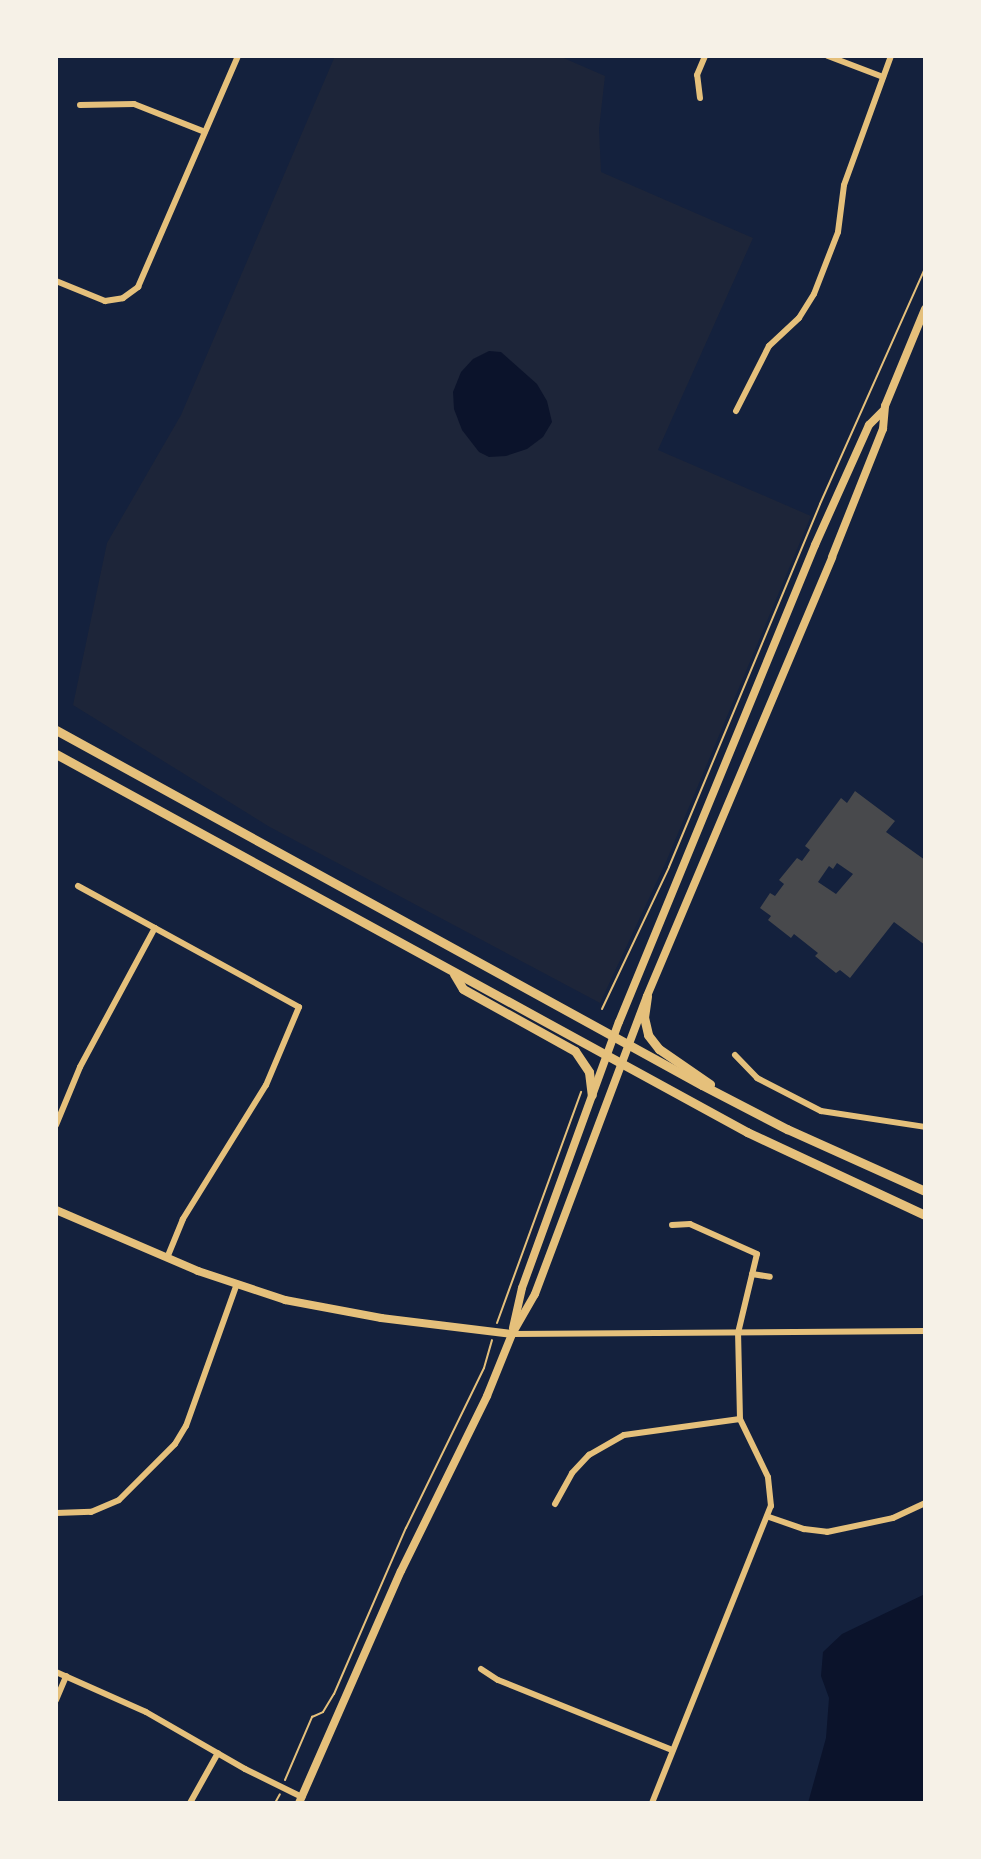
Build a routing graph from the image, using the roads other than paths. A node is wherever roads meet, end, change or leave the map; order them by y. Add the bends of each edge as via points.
1 (238, 56) edge
2 (705, 56) edge
3 (828, 56) edge
4 (891, 56) edge
5 (883, 77) junction
6 (700, 98) dead end
7 (80, 105) dead end
8 (205, 132) junction
9 (56, 281) edge
10 (925, 309) edge
11 (736, 411) dead end
12 (883, 411) junction
13 (56, 730) edge
14 (56, 754) edge
15 (78, 886) dead end
16 (155, 928) junction
17 (452, 971) junction
18 (647, 996) junction
19 (613, 1036) junction
20 (630, 1045) junction
21 (735, 1055) dead end
22 (606, 1057) junction
23 (622, 1066) junction
24 (592, 1095) junction
25 (735, 1102) junction
26 (56, 1125) edge
27 (925, 1127) edge
28 (925, 1191) edge
29 (56, 1210) edge
30 (925, 1215) edge
31 (546, 1220) junction
32 (672, 1225) dead end
33 (562, 1227) junction
34 (167, 1258) junction
35 (752, 1274) junction
36 (770, 1277) dead end
37 (236, 1286) junction
38 (925, 1331) edge
39 (738, 1333) junction
40 (512, 1334) junction
41 (740, 1419) junction
42 (925, 1503) edge
43 (555, 1504) dead end
44 (56, 1513) edge
45 (769, 1517) junction
46 (481, 1669) dead end
47 (56, 1672) edge
48 (66, 1676) junction
49 (56, 1700) edge
50 (672, 1750) junction
51 (218, 1753) junction
52 (300, 1800) edge
53 (190, 1803) edge
54 (652, 1803) edge

1 - 8 street
2 - 6 street via 697,75
3 - 5 street
4 - 5 street
5 - 11 street via 844,185 838,232 814,294 799,318 769,346
7 - 8 street via 134,104
8 - 9 street via 138,287 113,301
10 - 12 street
12 - 18 street via 883,429 850,514
12 - 19 street via 869,425 815,545
13 - 19 main road
14 - 17 main road
15 - 16 street
16 - 26 street via 80,1067
16 - 34 street via 299,1007 266,1085 193,1201
17 - 22 main road
17 - 24 main road via 463,989 575,1051 589,1072
18 - 20 street
18 - 25 main road via 648,1035 659,1049
19 - 20 main road
19 - 22 street
20 - 23 street
20 - 25 main road
21 - 27 street via 757,1078 821,1111
22 - 23 main road
22 - 24 street
23 - 30 main road via 760,1139
23 - 33 street
24 - 31 street
25 - 28 main road
29 - 34 street
31 - 33 street
31 - 40 street
32 - 35 street via 690,1224 757,1254
33 - 40 street
34 - 37 street
35 - 36 street
35 - 39 street
37 - 40 street via 344,1312
37 - 44 street via 175,1444 128,1492 91,1512
38 - 39 street
39 - 40 street
39 - 41 street
40 - 52 street
41 - 43 street via 643,1430 606,1443 572,1473
41 - 45 street via 768,1477
42 - 45 street via 893,1518 827,1532
45 - 50 street
46 - 50 street
47 - 48 street
48 - 49 street
48 - 51 street via 146,1712
50 - 54 street
51 - 52 street
51 - 53 street

